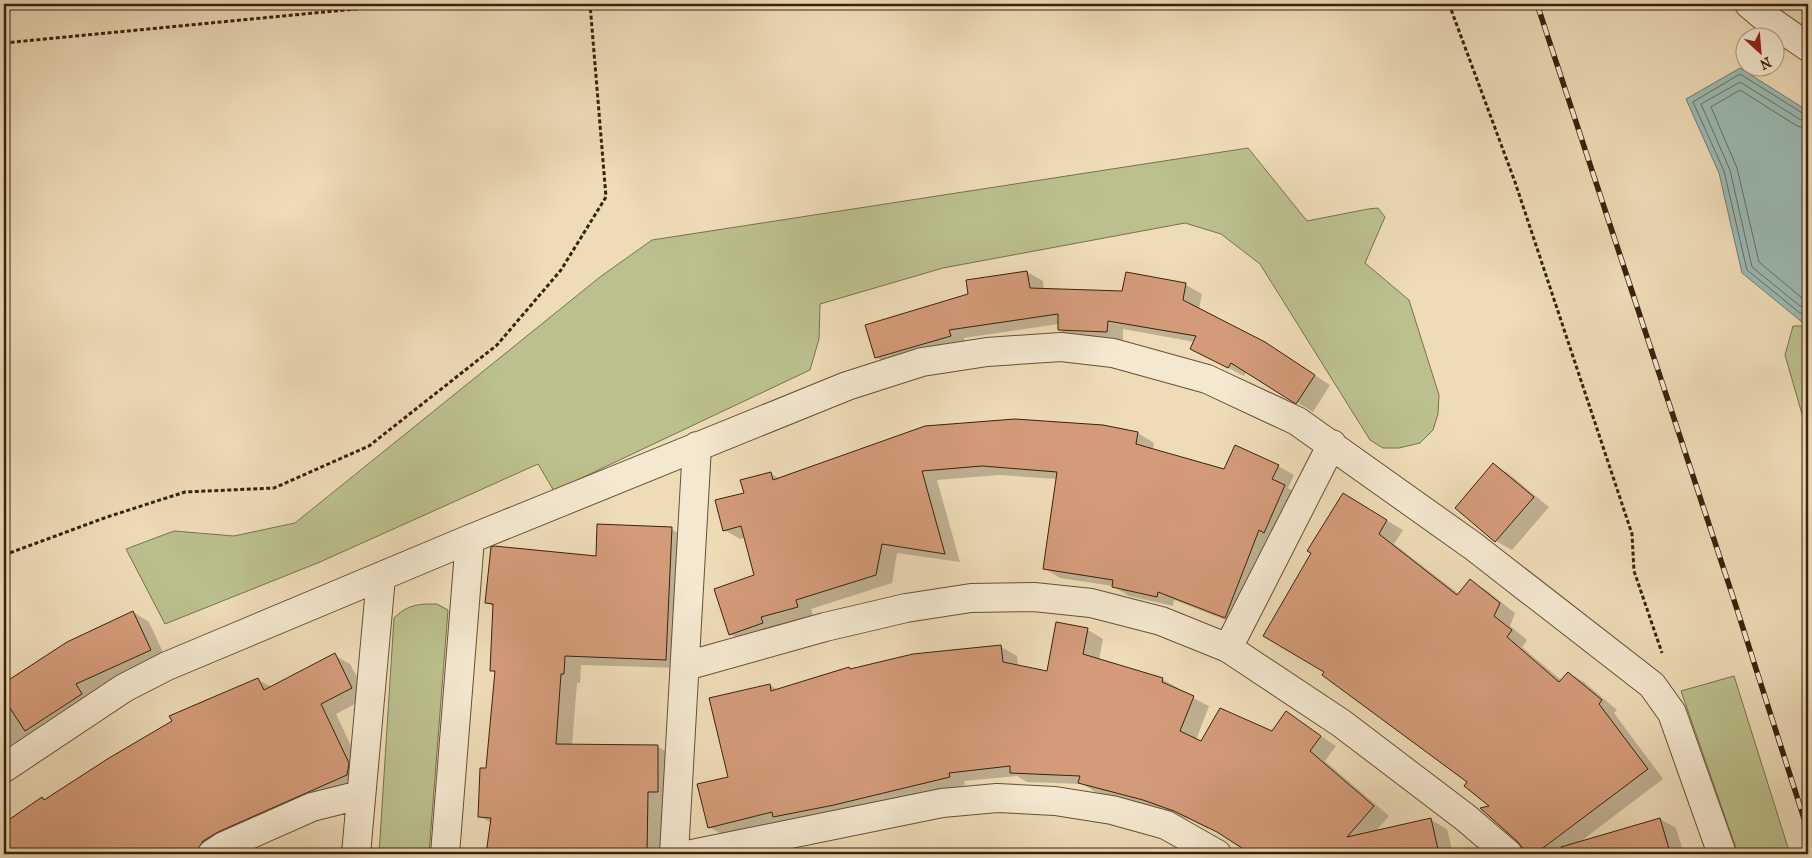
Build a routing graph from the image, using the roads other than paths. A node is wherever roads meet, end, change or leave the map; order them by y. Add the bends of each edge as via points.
1 (1749, 4) edge
2 (1808, 47) edge
3 (1332, 444) junction
4 (697, 446) junction
5 (470, 539) junction
6 (381, 577) junction
7 (1228, 648) junction
8 (686, 666) junction
9 (4, 768) edge
10 (360, 795) junction
11 (212, 854) edge
12 (356, 854) edge
13 (446, 854) edge
14 (674, 854) edge
15 (692, 854) edge
16 (1217, 854) edge
17 (1508, 854) edge
18 (1722, 854) edge

1 - 2 street
3 - 4 street via 1297,421 1207,379 1113,353 1061,347 987,352 922,362 847,386
3 - 7 street
3 - 18 street via 1473,546 1652,685 1672,713
4 - 5 street
4 - 8 street
5 - 6 street
5 - 13 street
6 - 9 street via 159,670 124,688
6 - 10 street
7 - 8 street via 1161,621 1091,603 1034,597 971,598 906,608 826,626
7 - 17 street via 1341,723
8 - 14 street
10 - 11 street via 312,807
10 - 12 street
15 - 16 street via 942,804 997,798 1055,801 1112,810 1166,825

